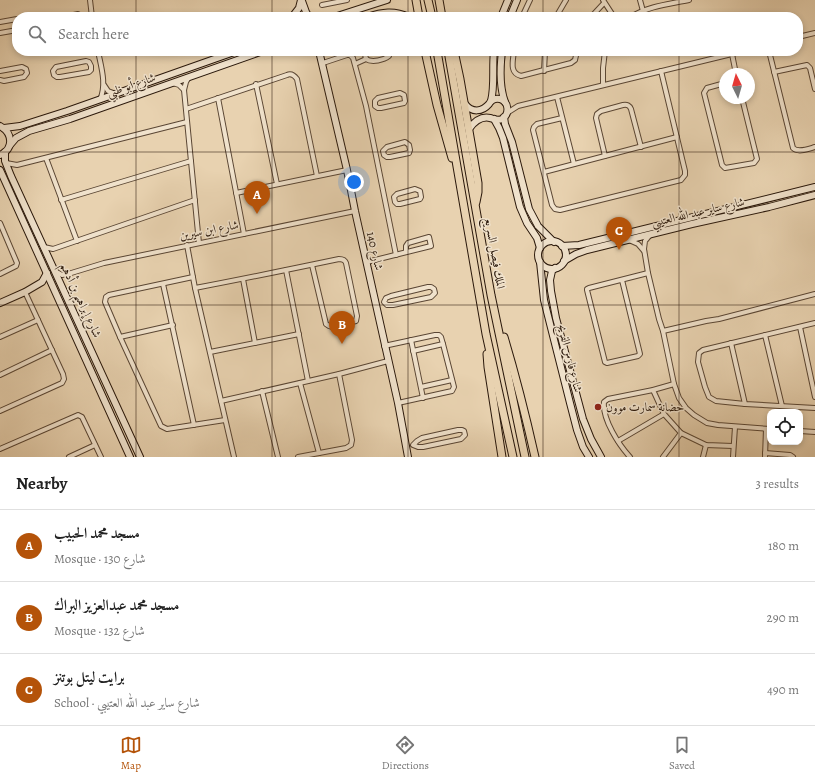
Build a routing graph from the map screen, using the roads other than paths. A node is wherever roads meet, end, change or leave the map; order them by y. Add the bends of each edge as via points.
1 (90, 0) edge
2 (301, 0) edge
3 (347, 0) edge
4 (386, 0) edge
5 (416, 0) edge
6 (428, 0) edge
7 (439, 0) edge
8 (508, 0) edge
9 (517, 0) edge
10 (530, 0) edge
11 (566, 0) edge
12 (640, 0) edge
13 (689, 0) edge
14 (603, 1) edge
15 (322, 5) dead end
16 (643, 11) joint
17 (91, 12) edge
18 (296, 12) edge
19 (306, 12) edge
20 (349, 12) edge
21 (386, 12) joint
22 (398, 12) edge
23 (418, 12) edge
24 (431, 12) edge
25 (441, 12) edge
26 (503, 12) edge
27 (512, 12) edge
28 (524, 12) edge
29 (559, 12) edge
30 (595, 12) edge
31 (611, 12) edge
32 (12, 20) edge
33 (0, 22) edge
34 (12, 31) edge
35 (0, 33) edge
36 (815, 33) edge
37 (803, 36) edge
38 (99, 56) edge
39 (223, 56) edge
40 (249, 56) edge
41 (321, 56) edge
42 (344, 56) edge
43 (350, 56) edge
44 (365, 56) edge
45 (389, 56) edge
46 (426, 56) edge
47 (438, 56) edge
48 (449, 56) edge
49 (455, 56) edge
50 (494, 56) edge
51 (502, 56) edge
52 (514, 56) edge
53 (545, 56) edge
54 (576, 56) edge
55 (604, 56) edge
56 (724, 56) edge
57 (732, 56) edge
58 (770, 56) edge
59 (366, 59) junction
60 (323, 63) junction
61 (100, 64) junction
62 (355, 64) junction
63 (91, 66) junction
64 (735, 68) edge
65 (544, 70) junction
66 (661, 71) junction
67 (0, 72) edge
68 (774, 72) junction
69 (189, 77) junction
70 (0, 80) edge
71 (173, 82) junction
72 (103, 83) junction
73 (256, 84) junction
74 (603, 85) junction
75 (719, 85) edge
76 (815, 89) edge
77 (184, 90) junction
78 (116, 94) junction
79 (556, 96) junction
80 (218, 98) junction
81 (100, 100) junction
82 (490, 103) junction
83 (375, 104) junction
84 (465, 104) junction
85 (505, 104) junction
86 (743, 104) edge
87 (366, 106) junction
88 (518, 106) junction
89 (186, 109) junction
90 (67, 111) junction
91 (505, 116) junction
92 (70, 118) junction
93 (562, 118) junction
94 (492, 119) junction
95 (188, 122) junction
96 (2, 127) edge
97 (470, 129) junction
98 (677, 137) junction
99 (10, 145) junction
100 (641, 147) junction
101 (815, 147) edge
102 (384, 153) junction
103 (3, 154) edge
104 (376, 154) junction
105 (605, 156) junction
106 (46, 158) junction
107 (191, 161) junction
108 (6, 163) junction
109 (574, 164) junction
110 (17, 165) junction
111 (0, 170) edge
112 (348, 170) junction
113 (544, 172) junction
114 (11, 176) junction
115 (317, 176) junction
116 (459, 181) junction
117 (277, 184) junction
118 (815, 186) edge
119 (236, 193) junction
120 (815, 195) edge
121 (62, 200) junction
122 (195, 200) junction
123 (394, 200) junction
124 (386, 202) junction
125 (749, 203) junction
126 (475, 204) junction
127 (355, 211) junction
128 (725, 217) junction
129 (0, 223) edge
130 (244, 234) junction
131 (650, 235) junction
132 (629, 240) junction
133 (76, 241) junction
134 (554, 242) junction
135 (199, 243) junction
136 (187, 245) junction
137 (562, 246) junction
138 (44, 247) junction
139 (540, 248) junction
140 (52, 249) junction
141 (644, 251) junction
142 (406, 252) junction
143 (396, 255) junction
144 (49, 258) junction
145 (564, 261) junction
146 (367, 262) junction
147 (540, 262) junction
148 (312, 264) junction
149 (555, 268) junction
150 (55, 270) junction
151 (286, 270) junction
152 (648, 273) junction
153 (0, 274) edge
154 (47, 274) junction
155 (68, 274) junction
156 (193, 277) junction
157 (242, 279) junction
158 (622, 280) junction
159 (42, 282) junction
160 (164, 284) junction
161 (62, 285) junction
162 (53, 286) junction
163 (195, 288) junction
164 (25, 292) junction
165 (815, 294) edge
166 (491, 295) junction
167 (384, 302) junction
168 (0, 303) edge
169 (375, 304) junction
170 (38, 320) junction
171 (815, 323) edge
172 (172, 326) junction
173 (800, 327) junction
174 (663, 332) junction
175 (299, 334) junction
176 (486, 334) junction
177 (766, 335) junction
178 (0, 337) edge
179 (120, 337) junction
180 (411, 340) junction
181 (255, 343) junction
182 (731, 343) junction
183 (444, 344) junction
184 (384, 346) junction
185 (52, 350) junction
186 (413, 351) junction
187 (210, 352) junction
188 (388, 361) junction
189 (101, 373) junction
190 (339, 374) junction
191 (0, 375) edge
192 (94, 376) junction
193 (452, 380) junction
194 (308, 381) junction
195 (300, 383) junction
196 (107, 384) junction
197 (674, 384) junction
198 (421, 387) junction
199 (99, 388) junction
200 (653, 390) junction
201 (262, 391) junction
202 (815, 397) edge
203 (423, 398) junction
204 (221, 401) junction
205 (398, 403) junction
206 (745, 404) junction
207 (782, 406) junction
208 (815, 408) edge
209 (0, 411) edge
210 (525, 414) junction
211 (664, 414) junction
212 (225, 420) junction
213 (194, 425) junction
214 (735, 427) junction
215 (767, 429) edge
216 (803, 431) edge
217 (815, 432) edge
218 (681, 433) junction
219 (767, 438) edge
220 (618, 441) junction
221 (95, 445) junction
222 (413, 445) junction
223 (706, 445) junction
224 (406, 446) junction
225 (733, 446) junction
226 (0, 449) edge
227 (319, 453) junction
228 (765, 455) edge
229 (69, 457) edge
230 (101, 457) edge
231 (130, 457) edge
232 (140, 457) edge
233 (234, 457) edge
234 (278, 457) edge
235 (298, 457) edge
236 (408, 457) edge
237 (502, 457) edge
238 (513, 457) edge
239 (525, 457) edge
240 (535, 457) edge
241 (538, 457) edge
242 (589, 457) edge
243 (601, 457) edge
244 (630, 457) edge
245 (663, 457) edge
246 (703, 457) edge
247 (732, 457) edge
248 (793, 457) edge

1 - 17 street
2 - 18 street
2 - 19 street
3 - 15 street
4 - 20 street
4 - 21 street via 390,10
5 - 23 highway
6 - 24 highway
7 - 25 highway
8 - 26 street
9 - 27 street
10 - 28 street
11 - 29 street
12 - 16 street
13 - 16 street
14 - 30 street
14 - 31 street
21 - 22 street
32 - 33 street
34 - 35 street
36 - 37 street
38 - 61 street
39 - 78 street, شارع أبو ظبي
40 - 69 street, شارع أبو ظبي
41 - 60 street, شارع 140
42 - 60 street
43 - 62 street
44 - 59 street
45 - 59 street via 371,61
46 - 116 highway via 444,132
47 - 116 highway, الملك فيصل السريع
48 - 126 highway, الملك فيصل السريع
49 - 84 highway
50 - 82 street via 493,92
51 - 85 street via 501,87
52 - 65 street via 513,68 517,75 523,76
53 - 65 street
54 - 65 street via 573,63
55 - 74 street
56 - 66 street
57 - 64 street
58 - 68 street
59 - 62 street
60 - 112 street, شارع 140
61 - 63 street
61 - 72 street
62 - 87 street
63 - 63 street via 86,61 56,67 53,73 57,77 89,72
66 - 74 street
66 - 98 street
67 - 70 street via 22,67 27,71 24,77
68 - 76 street via 807,65
68 - 101 street via 793,148 798,151
69 - 71 street, شارع أبو ظبي
69 - 77 street
71 - 77 street
71 - 92 street, شارع أبو ظبي
72 - 78 street via 108,91
72 - 81 street
73 - 80 street
73 - 115 street via 289,74 294,75
73 - 117 street
74 - 79 street
75 - 86 street via 707,88 704,93 722,165 725,168 754,162 757,159
77 - 89 street
78 - 81 street, شارع أبو ظبي
79 - 88 street
79 - 93 street
80 - 89 street
80 - 119 street
81 - 90 street, شارع أبو ظبي
82 - 84 street via 478,110 472,110
82 - 85 street via 500,99
82 - 94 street via 487,112
83 - 83 street via 381,108 403,104 404,95 400,93 378,98
83 - 87 street
84 - 97 highway
85 - 88 street
85 - 91 street via 508,110
87 - 104 street
88 - 91 street
89 - 95 street
90 - 92 street via 67,117
90 - 96 street, شارع أبو ظبي via 20,126
91 - 94 street via 501,119
91 - 134 street via 529,209 538,226
92 - 99 street, شارع أبو ظبي via 24,133
93 - 109 street
93 - 113 street via 537,124 534,128
94 - 97 street via 482,118
94 - 139 street via 503,138 522,212
95 - 106 street
95 - 107 street
96 - 99 street via 7,131
97 - 126 highway via 478,183
98 - 100 street
98 - 113 street via 685,173 682,179 677,181 558,210 553,206
99 - 103 street, شارع أبو ظبي
100 - 105 street
100 - 105 street via 630,106 602,110 596,118
102 - 102 street via 390,157 408,153 410,150 405,142 387,147
102 - 104 street
103 - 108 street, شارع إبراهيم بن أدهم
104 - 124 street
105 - 109 street
106 - 110 street
106 - 121 street
107 - 121 street
107 - 122 street
108 - 110 street
108 - 114 street, شارع إبراهيم بن أدهم
109 - 113 street
110 - 114 street
111 - 154 street, شارع إبراهيم بن أدهم
112 - 115 street
112 - 127 street, شارع 140
114 - 138 street, شارع إبراهيم بن أدهم
115 - 117 street
116 - 176 highway, الملك فيصل السريع
117 - 119 street
118 - 125 street, شارع ساير عبد الله العتيبي
119 - 130 street
120 - 128 street, شارع ساير عبد الله العتيبي
121 - 133 street
122 - 133 street
122 - 135 street
123 - 123 street via 400,204 418,200 421,197 420,191 415,189 397,194
123 - 124 street
124 - 143 street
125 - 128 street via 727,210
125 - 137 street, شارع ساير عبد الله العتيبي via 579,245
126 - 166 highway, الملك فيصل السريع
127 - 130 street, شارع ابن سيرين
127 - 146 street, شارع 140
128 - 131 street, شارع ساير عبد الله العتيبي
129 - 153 street via 18,263
130 - 135 street, شارع ابن سيرين
131 - 132 street, شارع ساير عبد الله العتيبي
131 - 141 street via 645,241
132 - 141 street via 638,244
132 - 145 street, شارع ساير عبد الله العتيبي via 581,252
133 - 140 street
134 - 137 street
134 - 139 street via 546,243
135 - 136 street, شارع ابن سيرين
136 - 155 street, شارع ابن سيرين via 104,263
136 - 156 street
137 - 145 street
138 - 140 street
138 - 144 street, شارع إبراهيم بن أدهم
139 - 147 street
140 - 144 street
141 - 152 street
142 - 142 street via 431,246 429,237 408,243
142 - 143 street
143 - 146 street
144 - 150 street, شارع إبراهيم بن أدهم
145 - 149 street
146 - 169 street, شارع 140
147 - 149 street via 546,268
147 - 242 street, شارع فارس الفريح via 544,300 577,430
148 - 148 street via 326,324 330,327 356,321 358,316 345,261 340,259
148 - 151 street
149 - 243 street, شارع فارس الفريح via 550,280 556,318 583,419
150 - 155 street via 62,275
150 - 161 street, شارع إبراهيم بن أدهم
151 - 157 street
151 - 175 street
152 - 158 street
152 - 174 street
154 - 159 street
154 - 162 street, شارع إبراهيم بن أدهم
155 - 161 street
156 - 160 street
156 - 163 street
157 - 163 street
157 - 181 street
158 - 158 street via 587,289 607,363 640,354
159 - 162 street
159 - 164 street
160 - 172 street
160 - 179 street via 106,297
161 - 189 street, شارع إبراهيم بن أدهم
162 - 192 street, شارع إبراهيم بن أدهم
163 - 187 street
164 - 168 street
164 - 170 street
165 - 174 street
166 - 210 highway via 512,361
166 - 239 highway, الملك فيصل السريع
167 - 167 street via 393,305 431,297 435,293 434,289 428,287 391,296
167 - 169 street
169 - 184 street, شارع 140
170 - 178 street
170 - 185 street
171 - 173 street
172 - 179 street
172 - 213 street
173 - 177 street
173 - 202 street
174 - 197 street
175 - 181 street
175 - 194 street
176 - 237 highway via 488,367
176 - 238 highway, الملك فيصل السريع
177 - 182 street
177 - 207 street
179 - 213 street via 161,426 167,430
180 - 183 street via 436,334 441,337
180 - 184 street
180 - 186 street
181 - 187 street
182 - 206 street
182 - 206 street via 703,350 699,353 698,362 709,397 716,401
183 - 186 street
183 - 193 street
184 - 188 street, شارع 140
185 - 191 street
185 - 209 street via 63,374 62,383
186 - 198 street
187 - 204 street
188 - 190 street
188 - 205 street, شارع 140
189 - 192 street
189 - 196 street, شارع إبراهيم بن أدهم
190 - 194 street
190 - 227 street via 352,444 350,447
192 - 199 street, شارع إبراهيم بن أدهم
193 - 198 street
193 - 203 street via 452,391
194 - 195 street
195 - 201 street
195 - 227 street
196 - 199 street via 103,383
196 - 232 street, شارع إبراهيم بن أدهم
197 - 200 street
197 - 214 street via 679,398 694,415 707,423
198 - 203 street
199 - 231 street, شارع إبراهيم بن أدهم
200 - 211 street
200 - 220 street via 604,402 608,422
201 - 204 street
201 - 234 street
203 - 205 street
204 - 212 street
205 - 224 street, شارع 140
206 - 207 street
207 - 208 street
210 - 240 highway
210 - 241 highway
211 - 218 street
211 - 220 street
212 - 213 street
212 - 233 street
214 - 215 street
214 - 225 street
216 - 217 street
218 - 223 street
218 - 245 street
219 - 228 street
220 - 244 street
221 - 226 street via 82,417 76,415
221 - 229 street
221 - 230 street
222 - 222 street via 423,447 461,439 465,435 464,431 458,430 422,438
222 - 224 street
223 - 225 street
223 - 246 street
224 - 236 street, شارع 140
225 - 247 street
227 - 235 street
228 - 248 street

